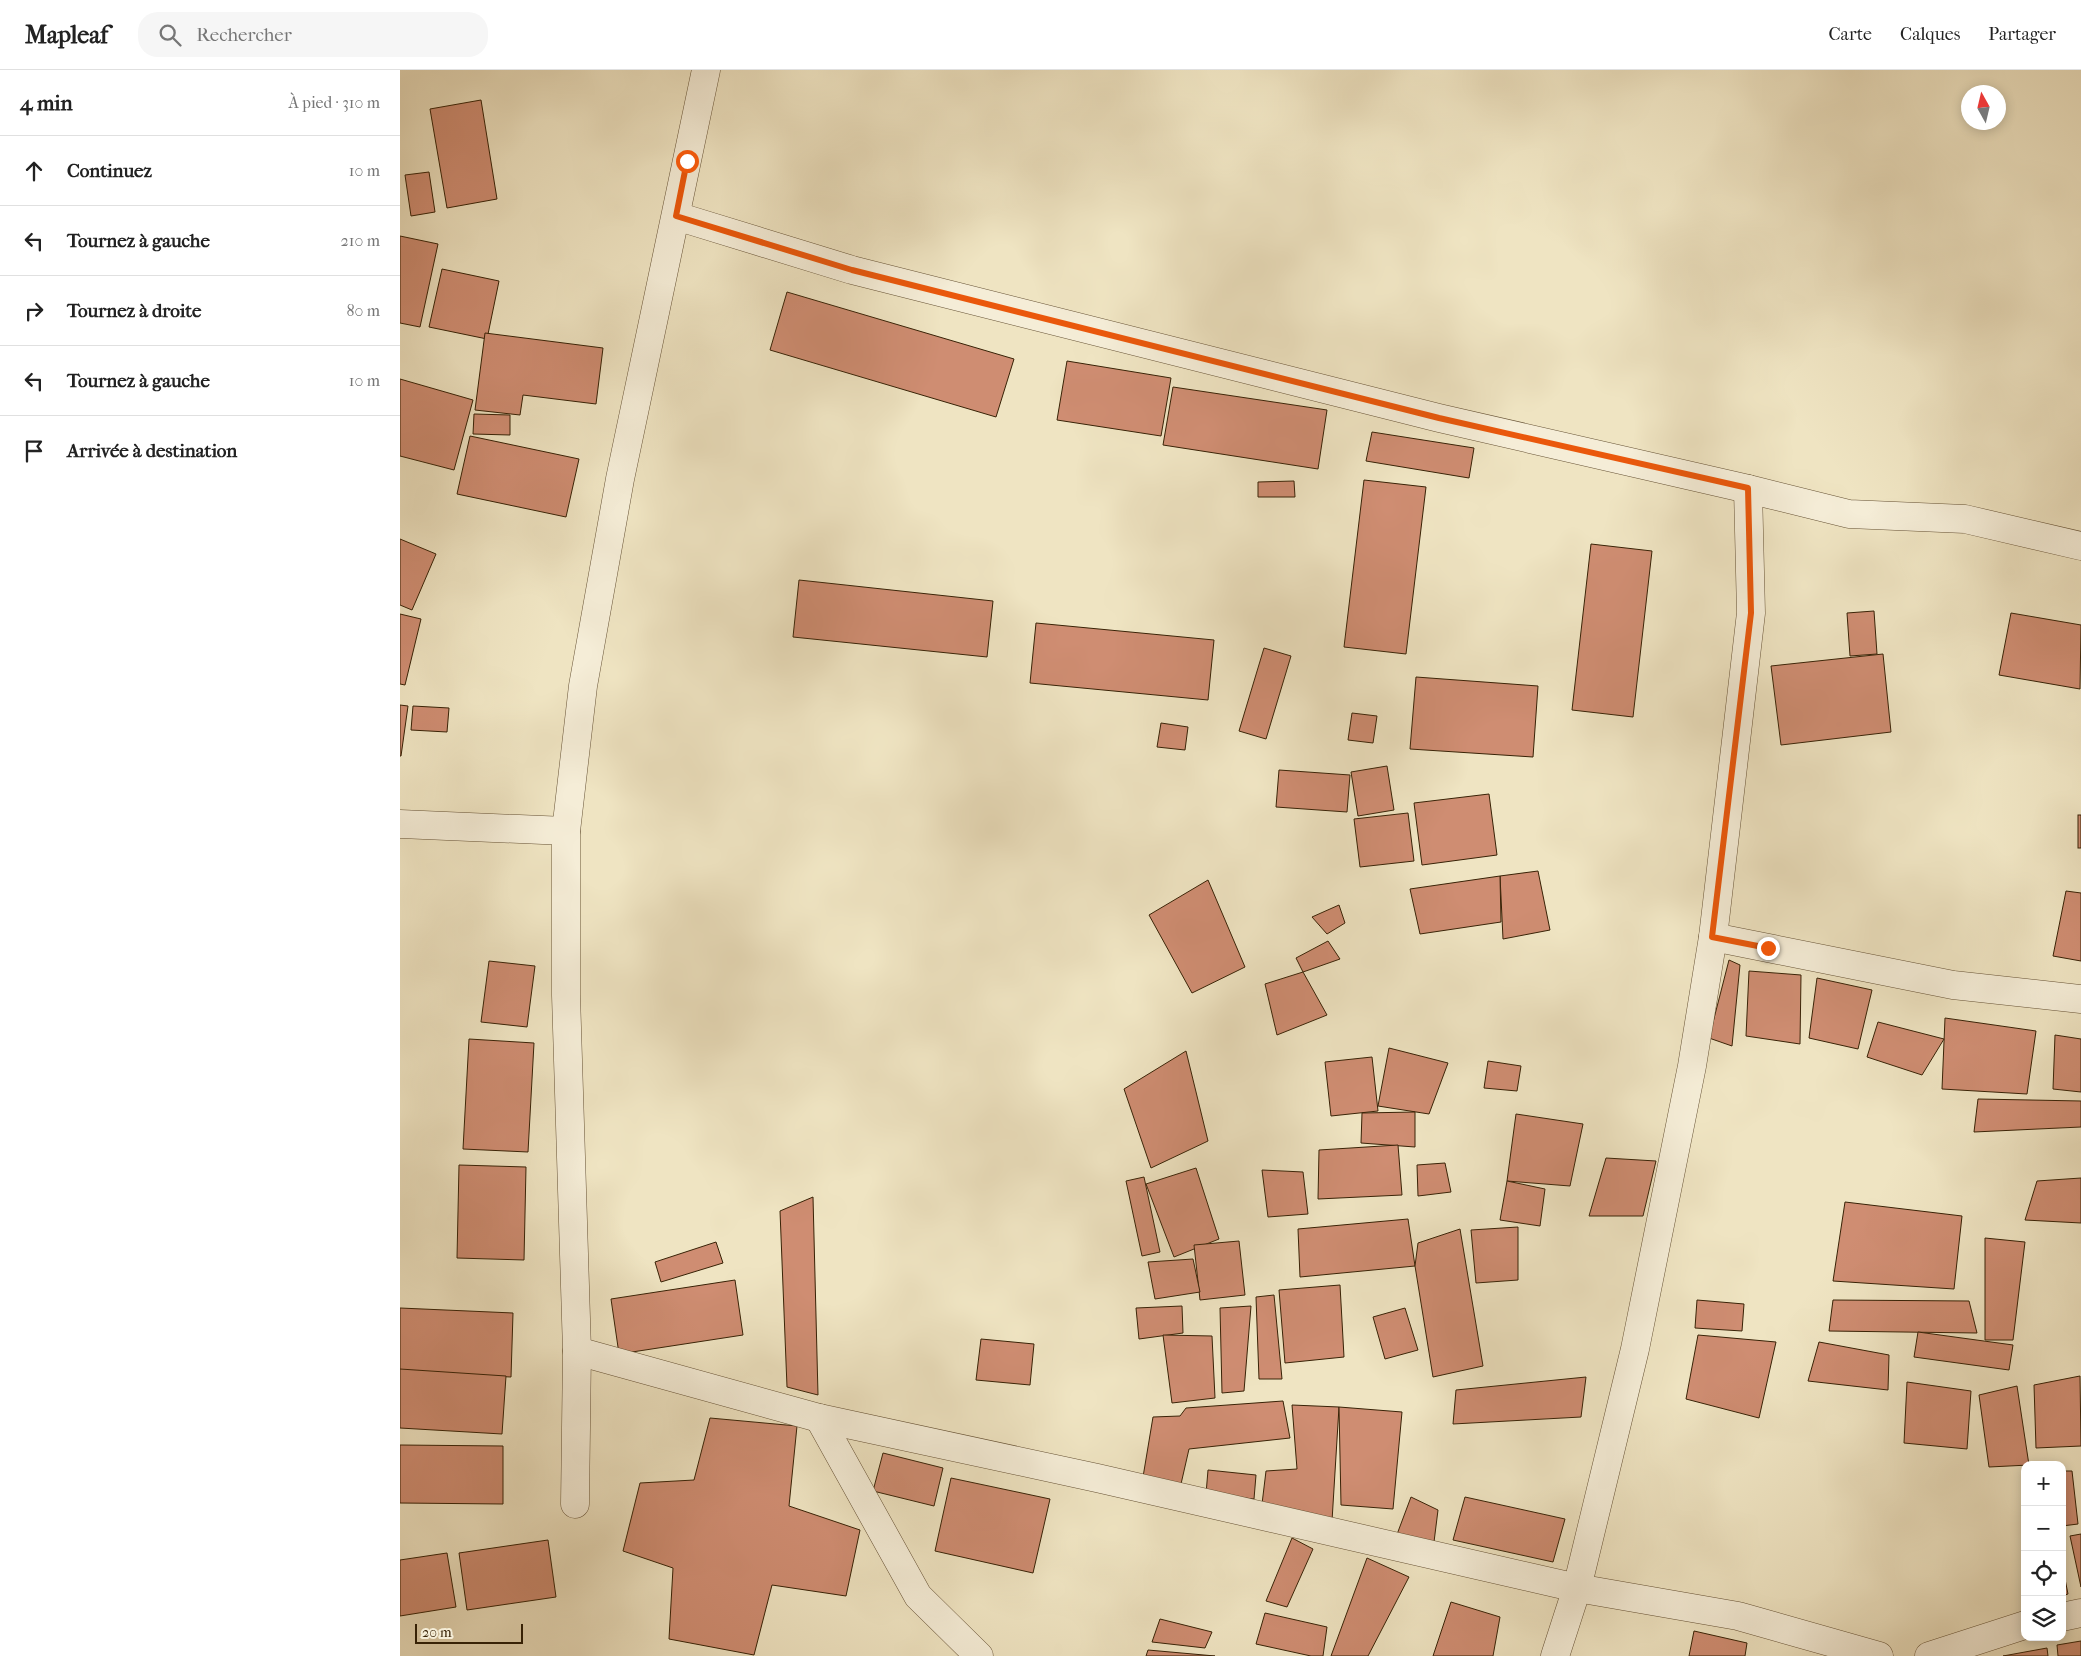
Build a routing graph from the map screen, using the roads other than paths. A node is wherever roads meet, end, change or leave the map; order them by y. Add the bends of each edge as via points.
1 (706, 70) edge
2 (676, 216) junction
3 (1748, 488) junction
4 (2081, 546) edge
5 (400, 824) edge
6 (566, 831) junction
7 (1712, 937) junction
8 (2081, 999) edge
9 (577, 1351) junction
10 (819, 1418) junction
11 (574, 1504) dead end
12 (1577, 1588) junction
13 (2081, 1613) edge
14 (2066, 1616) edge
15 (2021, 1626) edge
16 (979, 1656) edge
17 (1555, 1656) edge
18 (1879, 1656) edge
19 (1929, 1656) edge

1 - 2 street
2 - 3 street via 852,270 1439,418
2 - 6 street via 618,488 584,686
3 - 4 street via 1848,514 1965,519
3 - 7 street via 1751,613
5 - 6 street
6 - 9 street via 566,995
7 - 8 street via 1953,985
7 - 12 street via 1692,1066 1635,1349
9 - 10 street
9 - 11 street
10 - 12 street
10 - 16 street via 918,1596
12 - 17 street
12 - 18 street via 1738,1616
13 - 14 street
15 - 19 street

